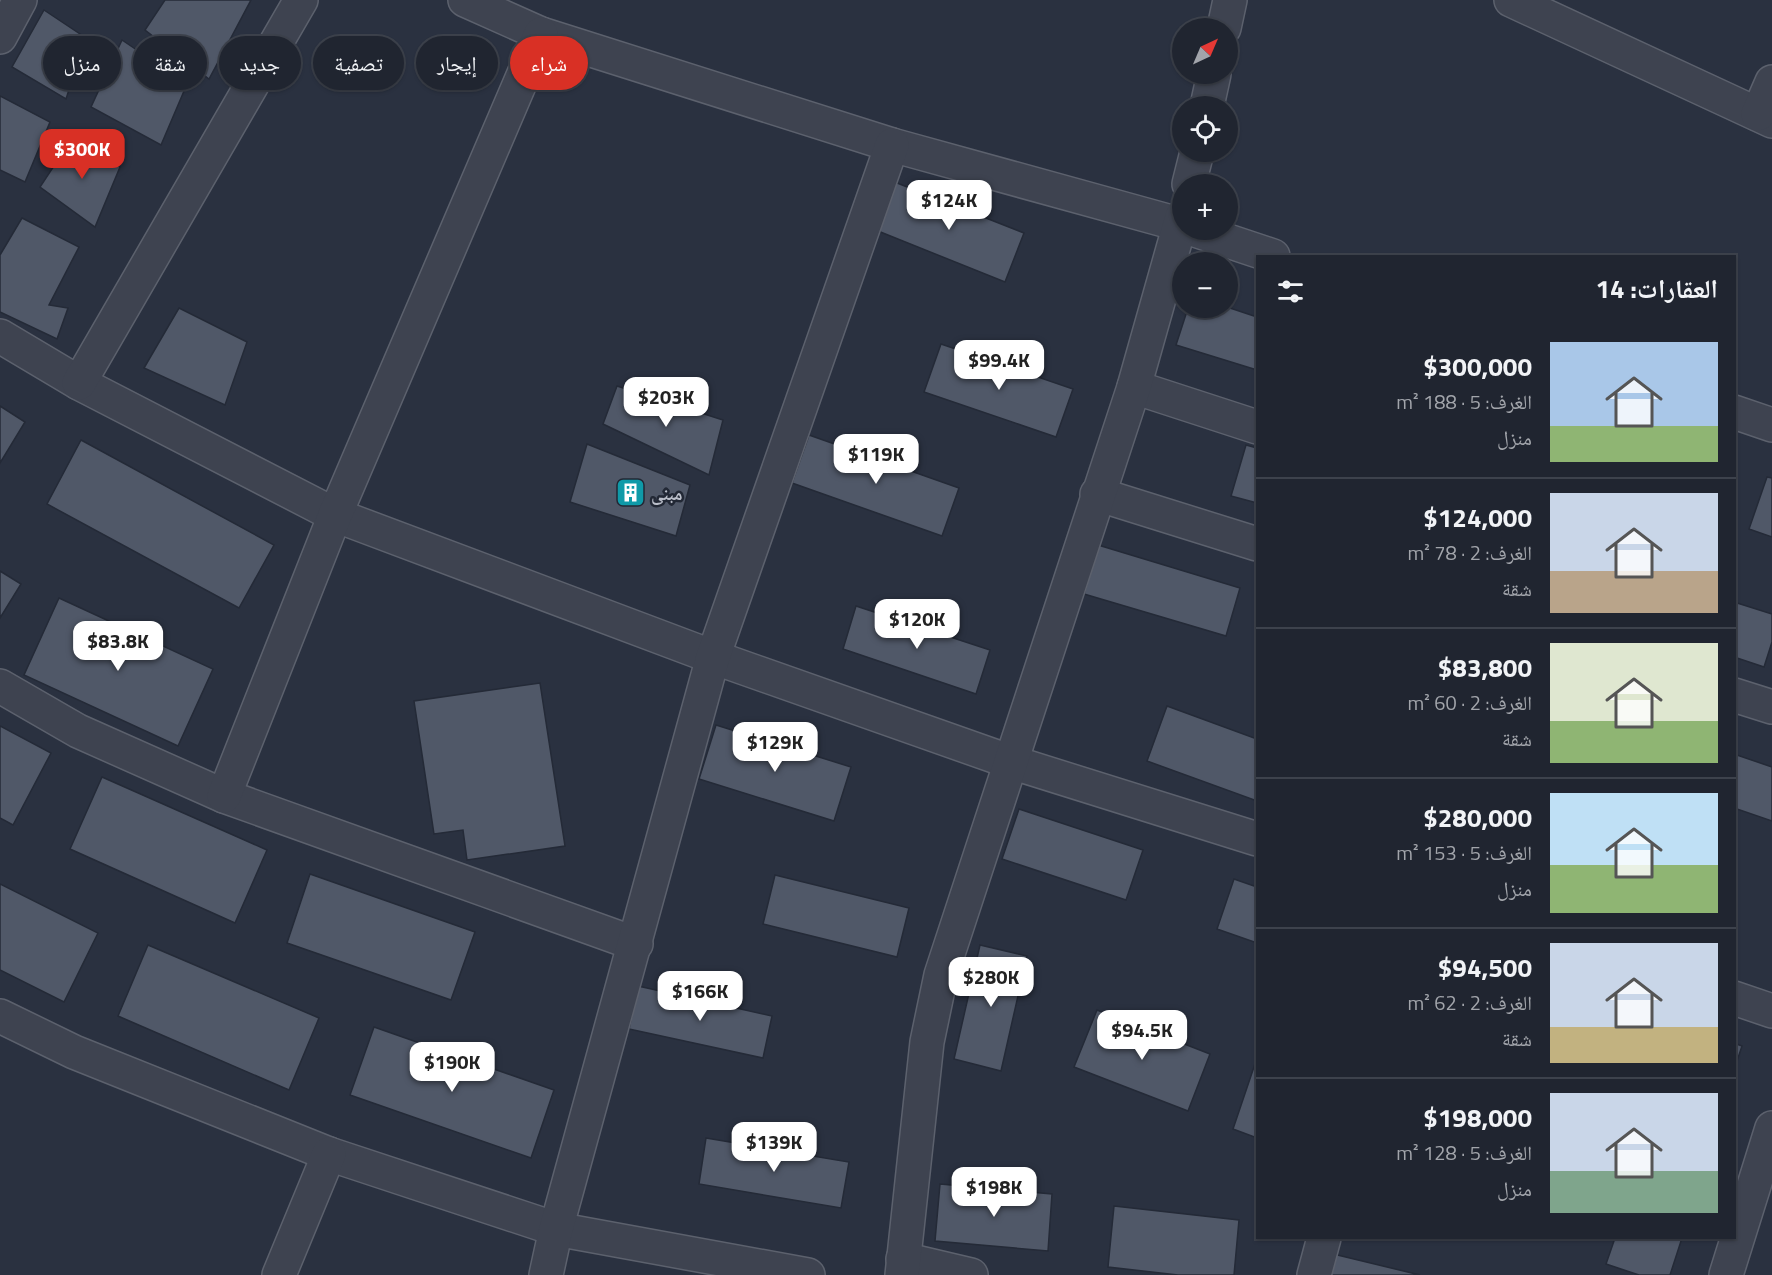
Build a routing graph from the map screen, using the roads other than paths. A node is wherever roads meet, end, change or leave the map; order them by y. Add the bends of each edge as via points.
1 (21, 0) edge
2 (301, 0) edge
3 (465, 0) edge
4 (1230, 0) edge
5 (1511, 0) edge
6 (1226, 18) edge
7 (541, 34) junction
8 (0, 37) edge
9 (1772, 82) edge
10 (1765, 118) edge
11 (892, 145) junction
12 (1172, 220) edge
13 (1180, 240) edge
14 (1229, 240) edge
15 (1270, 255) edge
16 (0, 336) edge
17 (79, 383) junction
18 (1134, 387) junction
19 (1736, 413) edge
20 (1772, 424) edge
21 (1256, 427) edge
22 (1097, 494) junction
23 (335, 515) junction
24 (1256, 544) edge
25 (713, 657) junction
26 (0, 686) edge
27 (1736, 696) edge
28 (1772, 707) edge
29 (1011, 762) junction
30 (224, 796) junction
31 (1256, 839) edge
32 (636, 944) junction
33 (1736, 999) edge
34 (1772, 1011) edge
35 (0, 1016) edge
36 (1772, 1128) edge
37 (329, 1154) junction
38 (1765, 1178) edge
39 (556, 1229) junction
40 (1324, 1239) edge
41 (902, 1267) edge
42 (279, 1275) edge
43 (546, 1275) edge
44 (808, 1275) edge
45 (971, 1275) edge
46 (1314, 1275) edge
47 (1726, 1275) edge

1 - 8 street
2 - 17 street
3 - 7 street
4 - 6 street
5 - 10 street
7 - 11 street
7 - 23 street
9 - 10 street
11 - 12 street
11 - 25 street
13 - 18 street
14 - 15 street
16 - 17 street
17 - 23 street
18 - 21 street
18 - 22 street
19 - 20 street
22 - 24 street
22 - 29 street
23 - 25 street
23 - 30 street
25 - 29 street
25 - 32 street
26 - 30 street via 78,731
27 - 28 street
29 - 31 street
29 - 41 street via 941,975 927,1042
30 - 32 street
32 - 39 street
33 - 34 street
35 - 37 street via 74,1052
36 - 38 street
37 - 39 street
37 - 42 street
38 - 47 street
39 - 43 street
39 - 44 street
40 - 46 street
41 - 45 street

